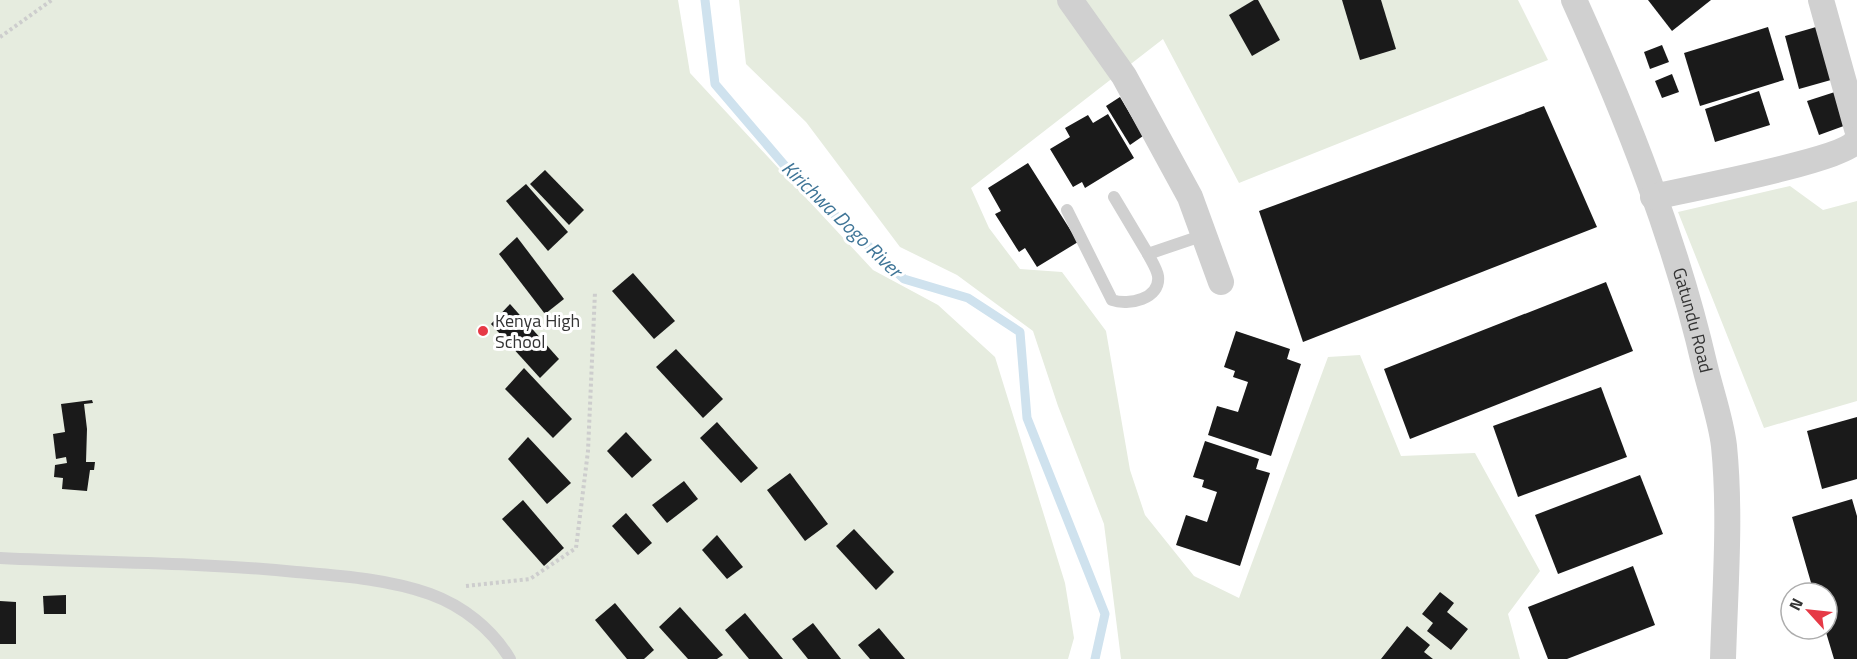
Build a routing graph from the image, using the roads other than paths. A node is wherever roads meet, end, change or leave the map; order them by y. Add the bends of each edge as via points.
1 (1070, 0) edge
2 (1574, 0) edge
3 (1821, 0) edge
4 (1857, 129) edge
5 (1857, 140) edge
6 (1114, 197) dead end
7 (1653, 197) junction
8 (1067, 210) dead end
9 (1204, 235) junction
10 (1148, 254) junction
11 (1221, 282) dead end
12 (0, 558) edge
13 (510, 659) edge
14 (1723, 659) edge

1 - 9 street via 1124,76 1190,197
2 - 7 street, Gatundu Road
3 - 4 street
5 - 7 street via 1850,147 1813,160
6 - 10 lane
7 - 14 street, Gatundu Road via 1694,320 1724,445
8 - 10 lane via 1112,300 1130,303 1150,294 1157,286 1158,275
9 - 10 lane
9 - 11 street
12 - 13 lane via 104,564 219,564 388,582 432,595 465,611 499,640

